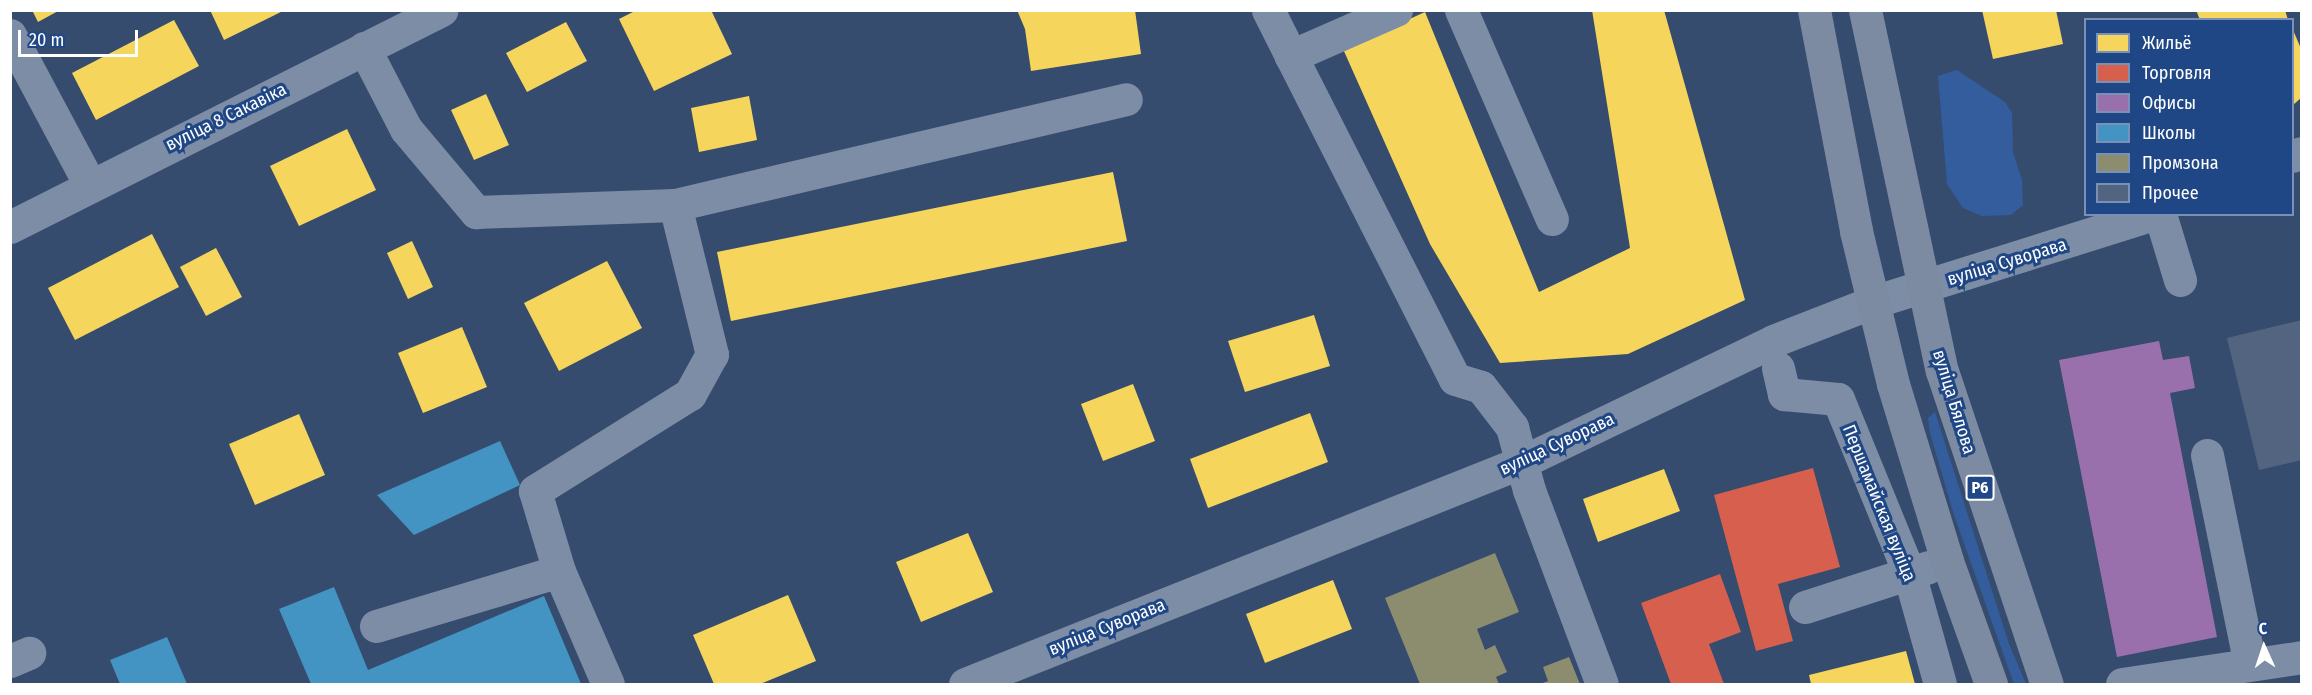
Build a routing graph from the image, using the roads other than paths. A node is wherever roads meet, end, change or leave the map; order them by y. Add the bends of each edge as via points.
1 (442, 10) edge
2 (1396, 10) edge
3 (1461, 10) edge
4 (1814, 10) edge
5 (1865, 10) edge
6 (1270, 11) edge
7 (407, 19) edge
8 (10, 36) edge
9 (364, 48) junction
10 (1291, 56) junction
11 (1126, 99) dead end
12 (90, 184) junction
13 (675, 205) junction
14 (2147, 216) edge
15 (2161, 216) edge
16 (1552, 219) dead end
17 (10, 227) edge
18 (2180, 280) dead end
19 (1924, 287) junction
20 (1873, 302) junction
21 (1778, 368) dead end
22 (2207, 455) dead end
23 (1522, 462) junction
24 (1947, 561) junction
25 (559, 571) junction
26 (1909, 573) junction
27 (1805, 607) dead end
28 (376, 626) dead end
29 (2301, 657) edge
30 (2250, 664) junction
31 (608, 684) edge
32 (965, 684) edge
33 (1602, 684) edge
34 (1940, 684) edge
35 (1991, 684) edge
36 (2047, 684) edge
37 (2122, 684) edge

1 - 7 street, вуліца 8 Сакавіка
2 - 10 street
3 - 16 street
4 - 20 main road
5 - 19 main road, Р6
6 - 10 street
7 - 9 street, вуліца 8 Сакавіка
8 - 12 street
9 - 12 street, вуліца 8 Сакавіка
9 - 13 street via 406,129 477,212
10 - 23 street via 1455,379 1481,387 1512,427
11 - 13 street
12 - 17 street, вуліца 8 Сакавіка
13 - 25 street via 712,354 690,394 535,491
14 - 19 street, вуліца Суворава
15 - 18 street
19 - 20 street, вуліца Суворава
19 - 36 main road, вуліца Бялова / Р6 via 1942,371
20 - 23 street, вуліца Суворава via 1773,341
20 - 24 main road
21 - 26 street, Першамайская вуліца via 1784,394 1838,399
22 - 30 street
23 - 32 street, вуліца Суворава
23 - 33 street
24 - 26 street
24 - 35 main road
25 - 28 street
25 - 31 street
26 - 27 street
26 - 34 street, Першамайская вуліца
29 - 30 street
30 - 37 street

